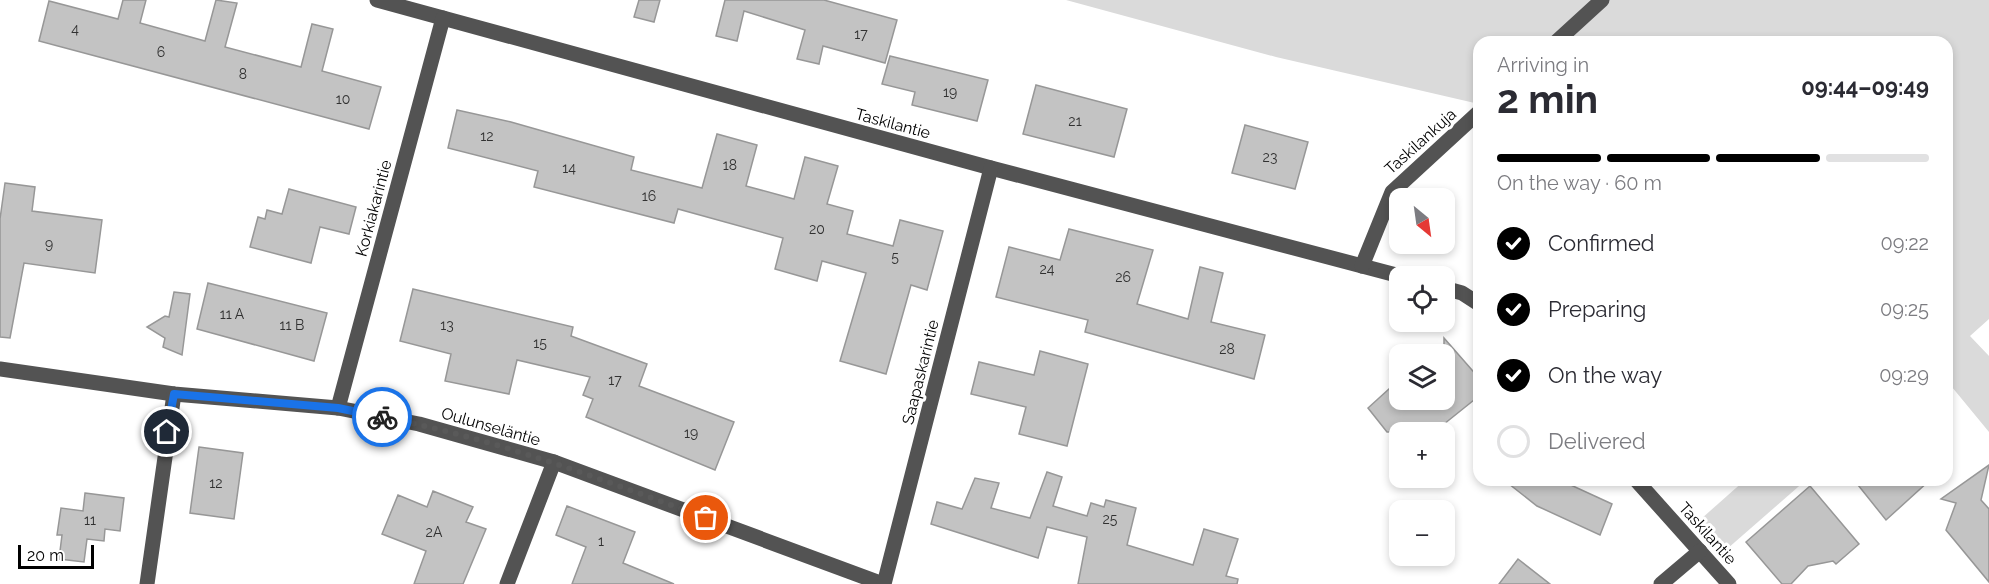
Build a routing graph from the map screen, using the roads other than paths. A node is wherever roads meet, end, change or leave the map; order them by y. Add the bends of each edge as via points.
1 (377, 0) edge
2 (1602, 0) edge
3 (442, 18) junction
4 (1563, 36) edge
5 (1473, 118) edge
6 (991, 168) junction
7 (1362, 266) junction
8 (1389, 273) edge
9 (1455, 291) edge
10 (1473, 300) edge
11 (0, 369) edge
12 (174, 394) junction
13 (338, 408) junction
14 (554, 462) junction
15 (1641, 486) edge
16 (1700, 551) junction
17 (147, 584) edge
18 (507, 584) edge
19 (884, 584) edge
20 (1661, 584) edge
21 (1729, 584) edge

1 - 3 street, Taskilantie
2 - 4 street
3 - 6 street, Taskilantie
3 - 13 street, Korkiakarintie
5 - 7 street, Taskilankuja via 1392,192
6 - 7 street, Taskilantie
6 - 19 street, Saapaskarintie
7 - 8 street, Taskilantie
9 - 10 street
11 - 12 street, Oulunseläntie
12 - 13 street, Oulunseläntie
12 - 17 street
13 - 14 street, Oulunseläntie via 419,424
14 - 18 street
14 - 19 street, Oulunseläntie
15 - 16 street, Taskilantie
16 - 20 street
16 - 21 street, Taskilantie

